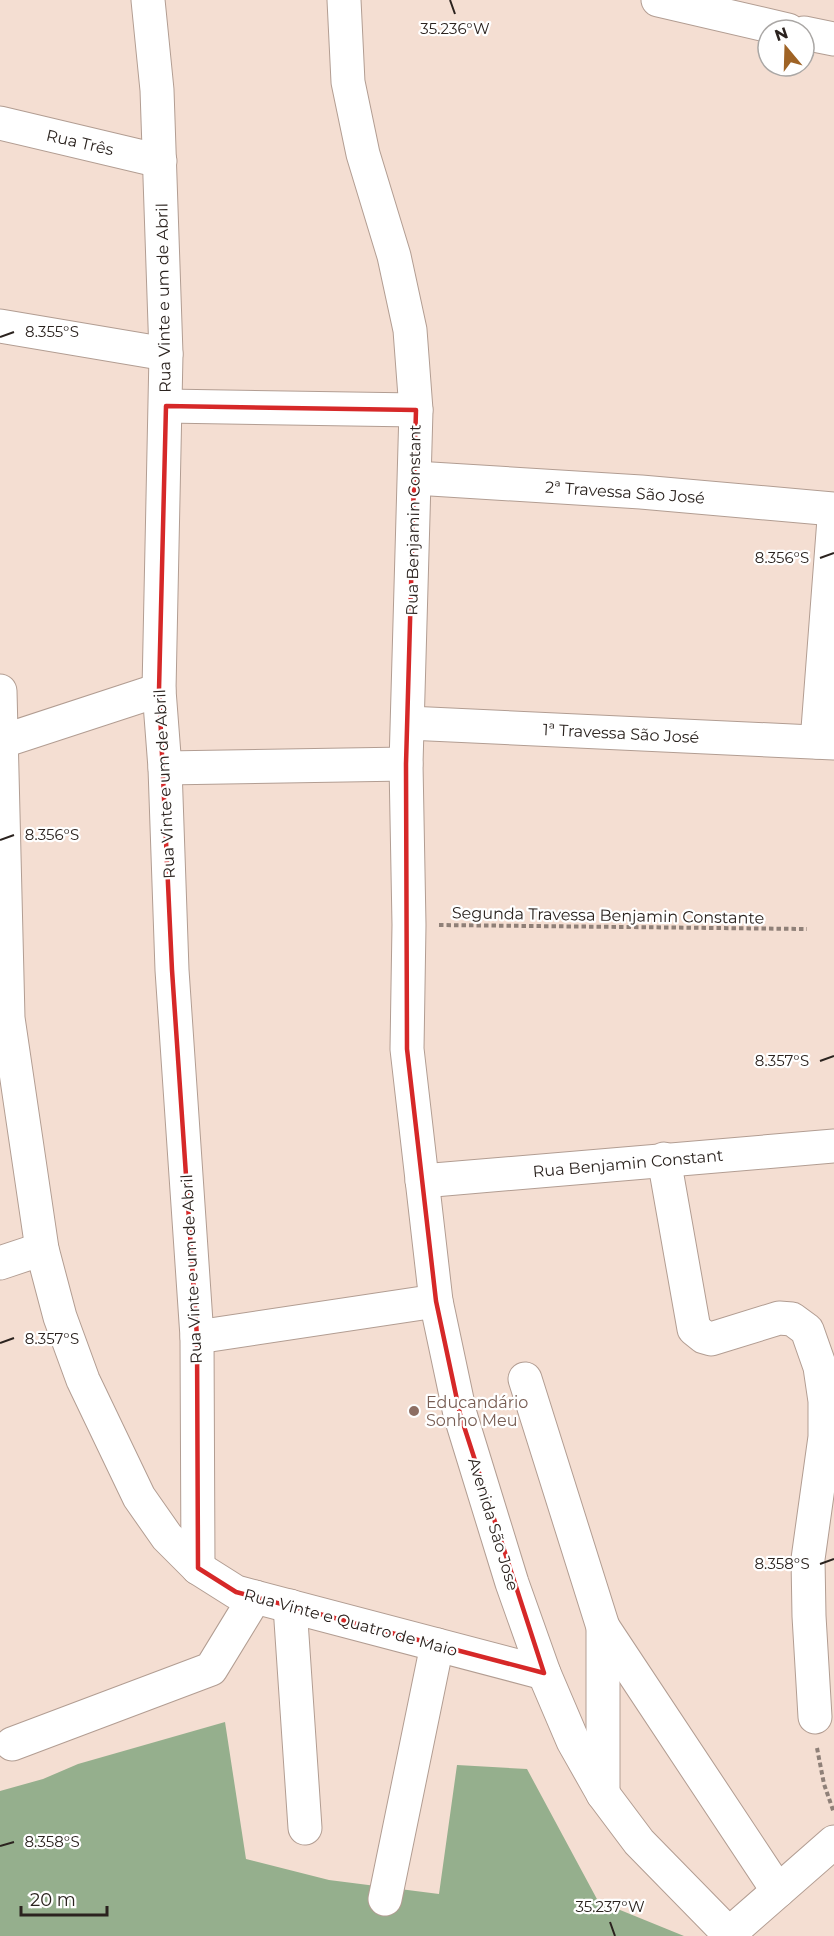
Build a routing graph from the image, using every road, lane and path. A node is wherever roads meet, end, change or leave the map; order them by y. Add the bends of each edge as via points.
1 (148, 0) edge
2 (344, 0) edge
3 (658, 0) edge
4 (756, 23) edge
5 (816, 35) edge
6 (834, 39) edge
7 (0, 123) edge
8 (160, 161) junction
9 (0, 326) edge
10 (166, 354) junction
11 (166, 406) junction
12 (416, 410) junction
13 (415, 478) junction
14 (834, 509) edge
15 (834, 519) edge
16 (159, 690) junction
17 (0, 691) edge
18 (408, 723) junction
19 (1, 742) edge
20 (826, 742) edge
21 (406, 764) junction
22 (165, 768) junction
23 (408, 925) junction
24 (807, 929) dead end
25 (4, 1020) edge
26 (407, 1049) joint
27 (834, 1146) edge
28 (664, 1160) junction
29 (422, 1181) junction
30 (42, 1249) junction
31 (0, 1263) edge
32 (436, 1301) junction
33 (197, 1337) junction
34 (525, 1379) dead end
35 (198, 1568) junction
36 (255, 1597) junction
37 (290, 1606) junction
38 (821, 1616) edge
39 (603, 1627) junction
40 (437, 1644) junction
41 (544, 1673) junction
42 (815, 1717) joint
43 (12, 1744) dead end
44 (603, 1794) junction
45 (834, 1814) edge
46 (305, 1828) dead end
47 (834, 1842) edge
48 (778, 1891) junction
49 (385, 1899) dead end
50 (730, 1935) edge

1 - 8 street, Rua Vinte e um de Abril
2 - 12 street, Rua Benjamin Constant via 348,82 410,330
3 - 4 street
5 - 6 street
7 - 8 street, Rua Três
8 - 10 street, Rua Vinte e um de Abril
9 - 10 street
10 - 11 street, Rua Vinte e um de Abril
11 - 12 street
11 - 16 street, Rua Vinte e um de Abril
12 - 13 street, Rua Benjamin Constant
13 - 14 street, 2ª Travessa São José
13 - 18 street, Rua Benjamin Constant
15 - 20 street
16 - 19 street
16 - 22 street, Rua Vinte e um de Abril
17 - 19 street, Rua Vinte e Quatro de Maio
18 - 20 street, 1ª Travessa São José
18 - 21 street, Rua Benjamin Constant
19 - 25 street, Rua Vinte e Quatro de Maio
21 - 22 street
21 - 23 street, Rua Benjamin Constant
22 - 33 street, Rua Vinte e um de Abril via 172,970
23 - 24 path, Segunda Travessa Benjamin Constante
23 - 26 street, Rua Benjamin Constant
25 - 30 street, Rua Vinte e Quatro de Maio
26 - 29 street, Avenida São Jose
27 - 28 street, Rua Benjamin Constant
28 - 29 street, Rua Benjamin Constant
28 - 38 street via 694,1329 711,1339 779,1318 792,1319 807,1330 812,1340 825,1401 825,1437 808,1559
29 - 32 street, Avenida São Jose
30 - 31 street
30 - 35 street, Rua Vinte e Quatro de Maio via 60,1317 83,1380 140,1497 167,1537
32 - 33 street
32 - 41 street, Avenida São Jose via 460,1414
33 - 35 street, Rua Vinte e um de Abril
34 - 39 street
35 - 36 street, Rua Vinte e Quatro de Maio via 236,1592
36 - 37 street, Rua Vinte e Quatro de Maio
36 - 43 street via 211,1669
37 - 40 street, Rua Vinte e Quatro de Maio
37 - 46 street
38 - 42 street
39 - 44 street
39 - 48 street
40 - 41 street, Rua Vinte e Quatro de Maio
40 - 49 street
41 - 44 street, Avenida São Jose via 573,1741
42 - 45 path via 817,1752
44 - 50 street, Avenida São Jose via 639,1842
47 - 48 street
48 - 50 street

